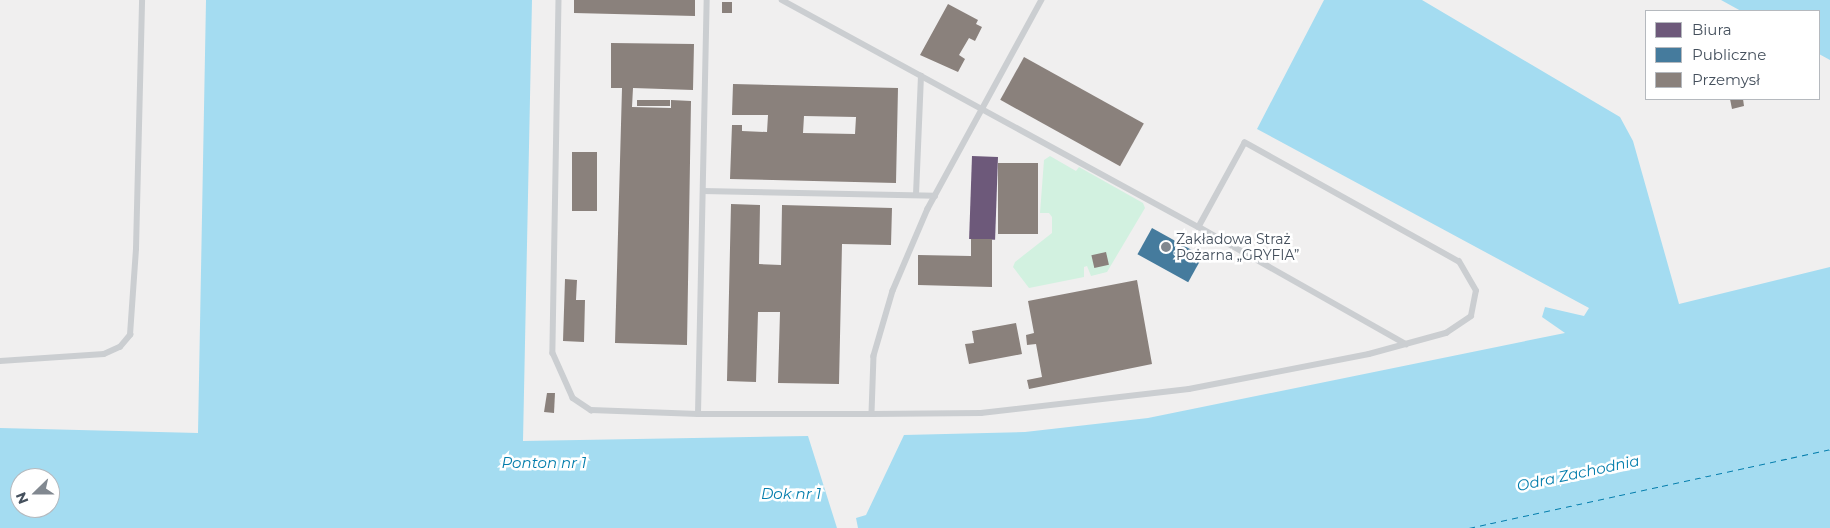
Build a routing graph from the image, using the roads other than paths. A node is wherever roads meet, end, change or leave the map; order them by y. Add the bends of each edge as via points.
1 (142, 0) edge
2 (559, 0) edge
3 (707, 0) edge
4 (782, 0) edge
5 (1042, 0) edge
6 (921, 76) junction
7 (983, 108) junction
8 (703, 190) junction
9 (916, 196) junction
10 (935, 196) junction
11 (1199, 226) junction
12 (1406, 344) junction
13 (0, 361) edge
14 (698, 414) junction
15 (872, 414) junction

1 - 13 lane via 136,249 130,335 120,347 104,354
2 - 14 lane via 553,353 560,375 573,398 591,410
3 - 8 lane
4 - 6 lane
5 - 7 lane
6 - 7 lane
6 - 9 lane
7 - 10 lane
7 - 11 lane
8 - 9 lane
8 - 14 lane
9 - 10 lane
10 - 15 lane via 893,291 874,356
11 - 12 lane
11 - 12 lane via 1245,143 1459,262 1476,290 1471,316 1446,333
12 - 15 lane via 1189,388 1060,406 981,413
14 - 15 lane

